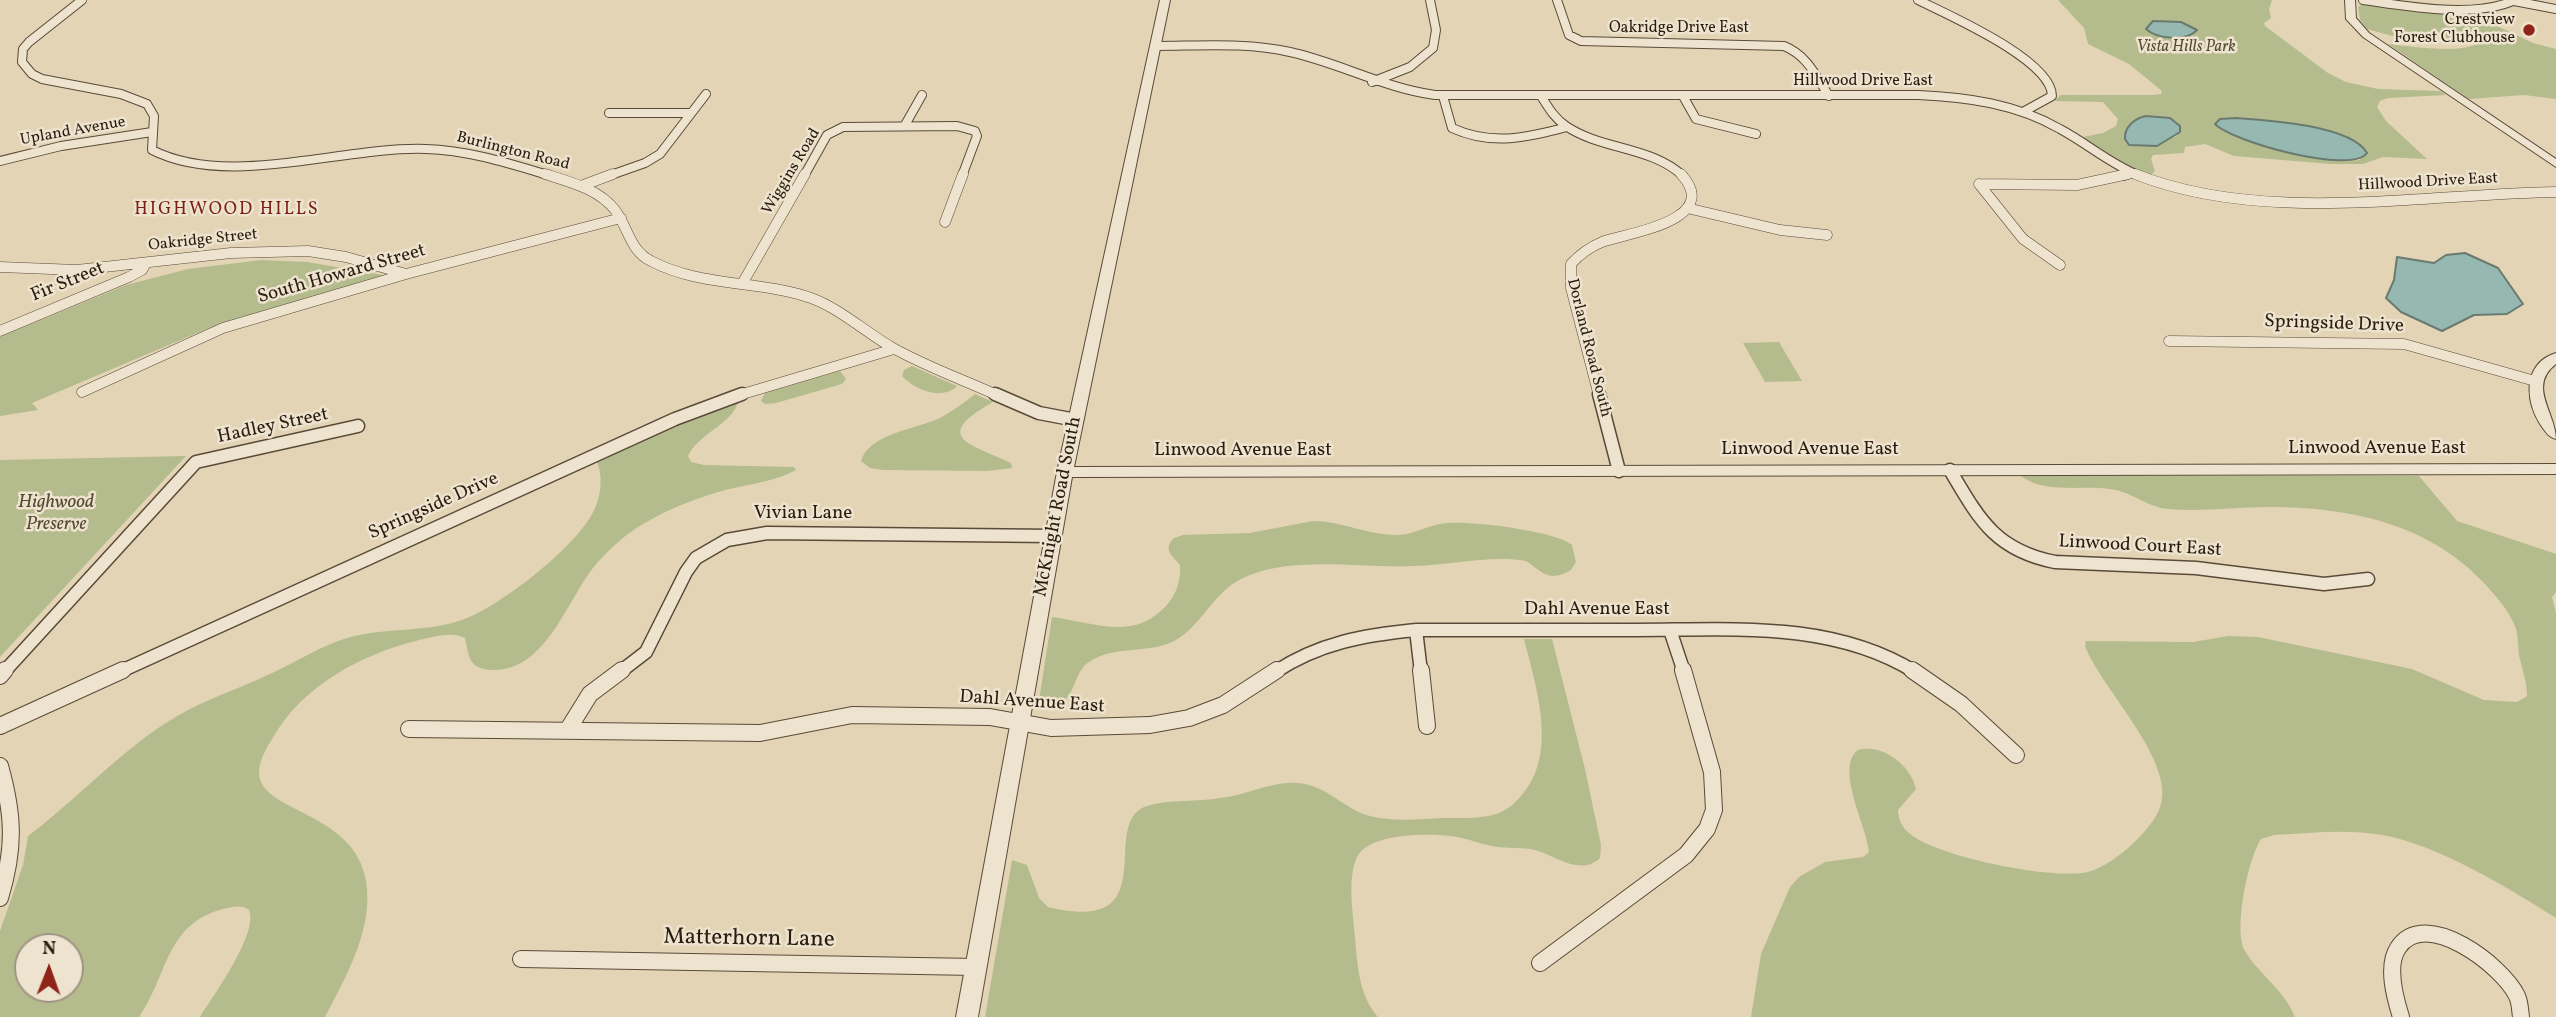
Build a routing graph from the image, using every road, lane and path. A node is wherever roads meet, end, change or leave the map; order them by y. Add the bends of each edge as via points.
1 (82, 0) edge
2 (1165, 0) edge
3 (1430, 0) edge
4 (1557, 0) edge
5 (1918, 0) edge
6 (2350, 0) edge
7 (2363, 0) edge
8 (2514, 1) edge
9 (2556, 9) edge
10 (1155, 46) junction
11 (1372, 82) junction
12 (706, 94) dead end
13 (922, 95) dead end
14 (1443, 96) junction
15 (1541, 96) junction
16 (1683, 96) junction
17 (1829, 96) junction
18 (610, 113) dead end
19 (691, 113) junction
20 (2023, 113) junction
21 (905, 125) junction
22 (1567, 127) junction
23 (152, 132) junction
24 (1756, 134) dead end
25 (0, 161) edge
26 (2556, 164) edge
27 (2133, 173) junction
28 (581, 186) junction
29 (2556, 192) edge
30 (1687, 208) junction
31 (621, 218) junction
32 (945, 222) dead end
33 (1827, 234) dead end
34 (146, 263) junction
35 (2060, 265) dead end
36 (0, 267) edge
37 (407, 274) junction
38 (742, 284) junction
39 (0, 331) edge
40 (2169, 341) dead end
41 (894, 349) junction
42 (2556, 358) edge
43 (2535, 381) junction
44 (82, 391) dead end
45 (1076, 420) junction
46 (358, 426) dead end
47 (2556, 435) edge
48 (2556, 469) edge
49 (1950, 470) junction
50 (1619, 471) junction
51 (1065, 472) junction
52 (1053, 536) junction
53 (2368, 579) dead end
54 (1416, 630) junction
55 (1670, 630) junction
56 (0, 676) edge
57 (1020, 723) junction
58 (0, 726) edge
59 (1427, 726) dead end
60 (409, 729) dead end
61 (567, 731) junction
62 (2016, 755) dead end
63 (0, 766) edge
64 (0, 898) edge
65 (521, 959) dead end
66 (1540, 963) dead end
67 (976, 967) junction
68 (967, 1017) edge
69 (2401, 1017) edge
70 (2522, 1017) edge

1 - 23 street, Burlington Road via 29,42 22,62 42,79 142,101 153,113
2 - 10 street, McKnight Road South
3 - 11 street via 1436,38 1432,50 1408,67
4 - 17 street, Oakridge Drive East via 1569,35 1576,40 1782,44 1800,52
5 - 20 street via 2010,46 2048,83 2051,97
6 - 26 street via 2350,15 2363,32
7 - 8 street via 2473,8 2500,7
8 - 9 street
10 - 11 street, Hillwood Drive East via 1279,50
10 - 45 street, McKnight Road South
11 - 14 street, Hillwood Drive East
12 - 19 street
13 - 21 street
14 - 15 street, Hillwood Drive East
14 - 22 street via 1452,128 1490,141 1510,142
15 - 16 street, Hillwood Drive East
15 - 22 street
16 - 17 street, Hillwood Drive East
16 - 24 street via 1696,118
17 - 20 street, Hillwood Drive East via 1941,96
18 - 19 street
19 - 28 street via 654,158
20 - 27 street, Hillwood Drive East via 2057,126 2100,157
21 - 32 street, Wiggins Road via 964,127 977,134
21 - 38 street, Wiggins Road via 850,126 827,135
22 - 30 street via 1680,173 1691,193
23 - 25 street, Upland Avenue
23 - 28 street, Burlington Road via 152,150 187,165 223,167 429,149
27 - 29 street, Hillwood Drive East via 2194,191 2258,199 2385,201
27 - 35 street via 2092,184 1979,184 2023,239
28 - 31 street, Burlington Road via 608,202
30 - 33 street via 1780,230
30 - 50 street, Dorland Road South via 1661,225 1588,248 1572,264 1571,288
31 - 37 street, South Howard Street
31 - 38 street, Burlington Road via 634,247 646,258 680,274
34 - 36 street, Oakridge Street via 46,270
34 - 37 street, Oakridge Street via 300,250 342,255
34 - 39 street, Fir Street via 129,277
37 - 44 street, South Howard Street via 223,328
38 - 41 street, Burlington Road via 794,293 828,305
40 - 43 street, Springside Drive via 2404,344
41 - 45 street, Burlington Road via 1049,416
41 - 58 street, Springside Drive via 674,419
42 - 43 street
43 - 47 street via 2538,406
45 - 51 street, McKnight Road South
46 - 56 street, Hadley Street via 196,462
48 - 49 street, Linwood Avenue East
49 - 50 street, Linwood Avenue East
49 - 53 street, Linwood Court East via 1989,533 2011,549 2036,558 2208,569 2329,584
50 - 51 street, Linwood Avenue East
51 - 52 street, McKnight Road South
52 - 57 street, McKnight Road South
52 - 61 street, Vivian Lane via 767,533 722,542 690,565 646,652 590,694
54 - 55 street, Dahl Avenue East
54 - 57 street, Dahl Avenue East via 1367,635 1318,648 1223,705 1177,721 1051,728
54 - 59 street
55 - 62 street, Dahl Avenue East via 1791,631 1873,651 1952,694
55 - 66 street via 1713,774 1715,802 1709,825 1686,855
57 - 61 street, Dahl Avenue East via 990,718 852,715 767,733
57 - 67 street, McKnight Road South
60 - 61 street, Dahl Avenue East
63 - 64 street via 14,828
65 - 67 street, Matterhorn Lane
67 - 68 street, McKnight Road South
69 - 70 street via 2395,974 2398,948 2407,939 2425,936 2455,942 2494,964 2518,993

